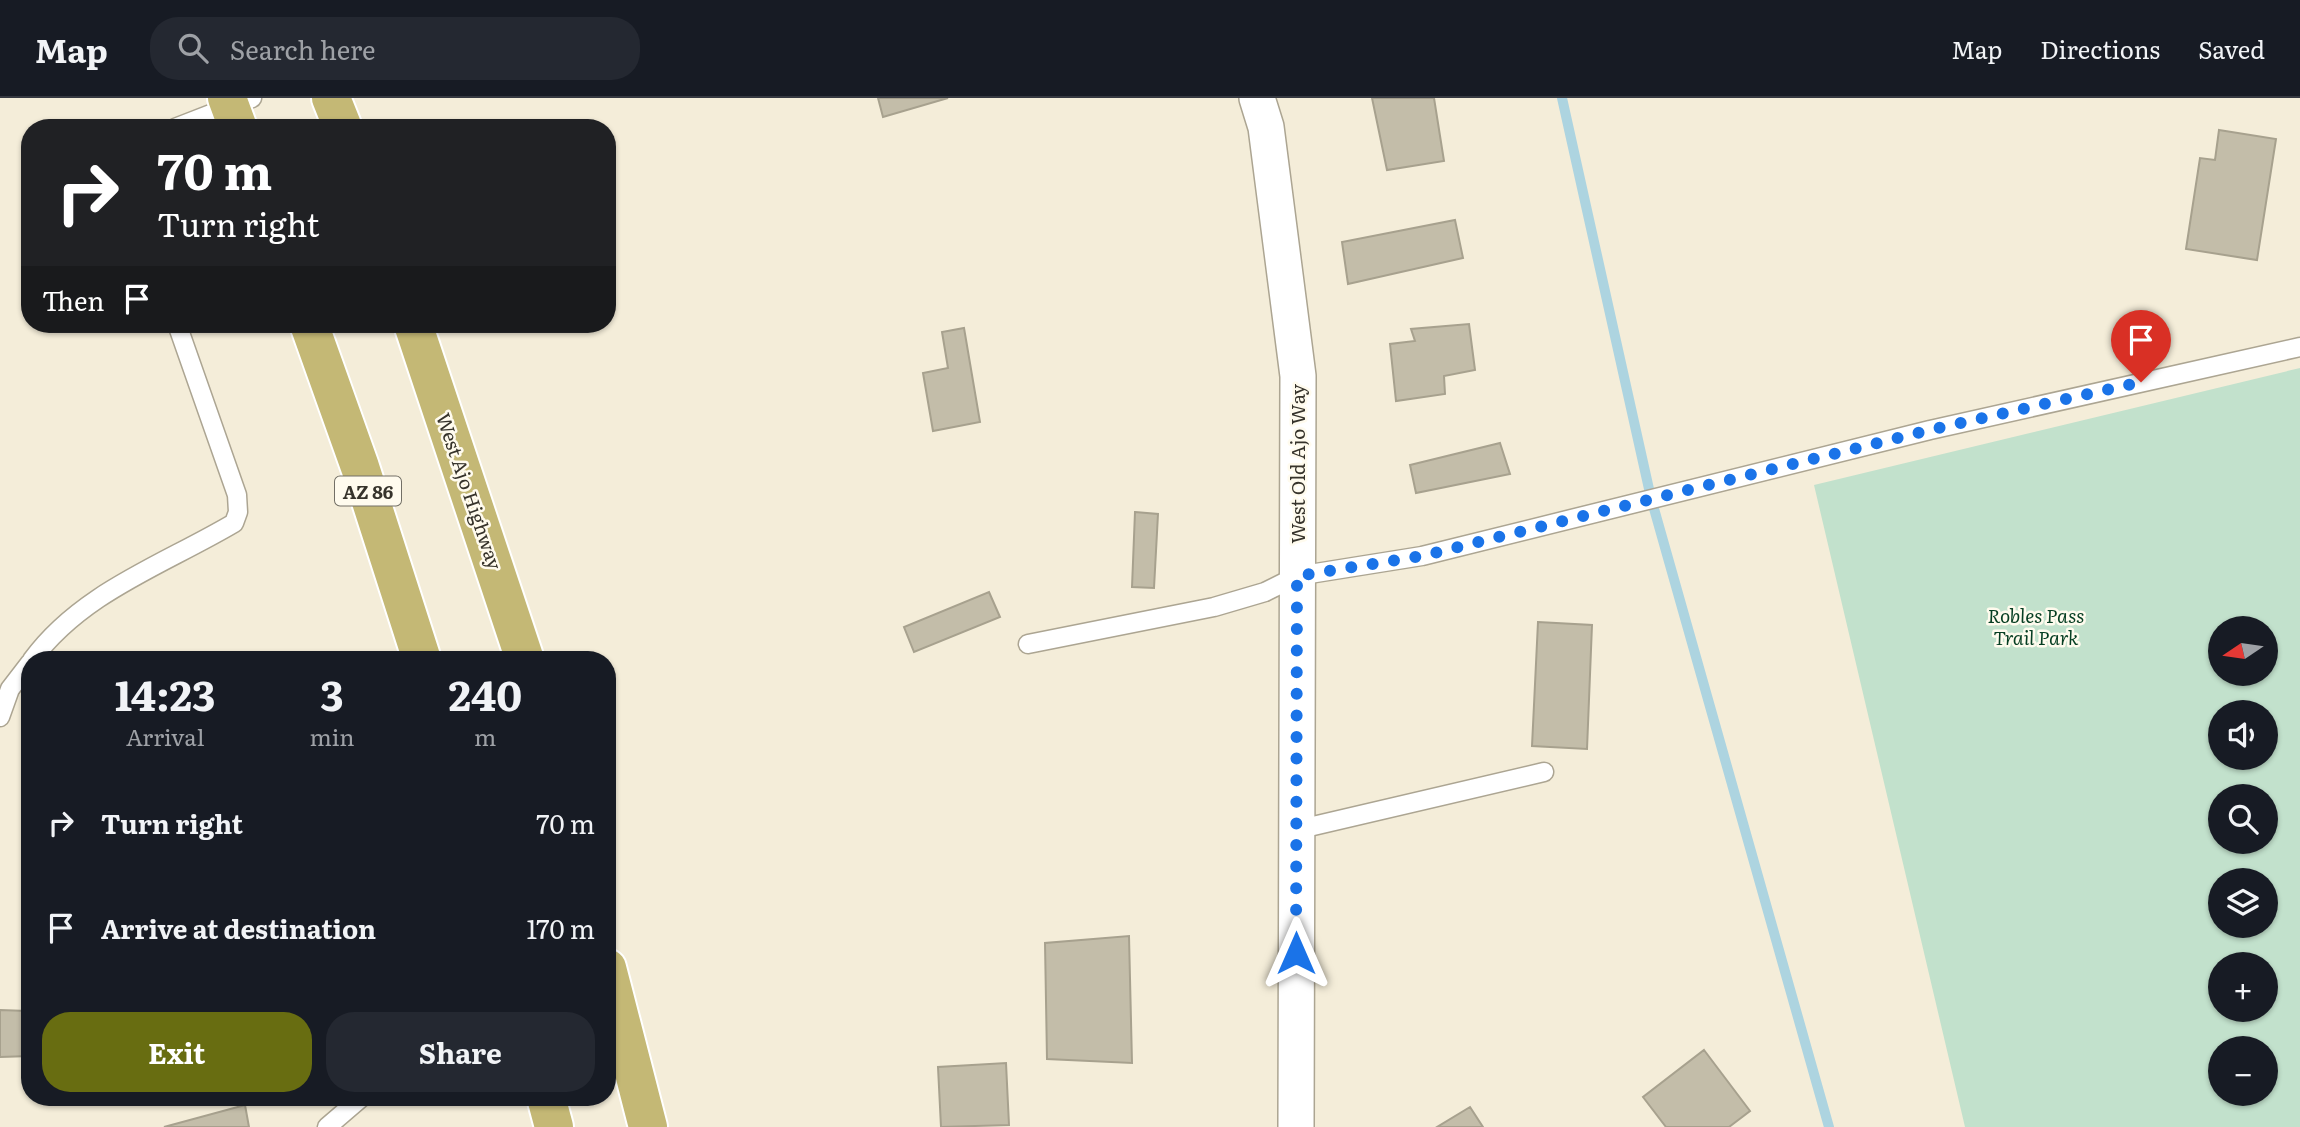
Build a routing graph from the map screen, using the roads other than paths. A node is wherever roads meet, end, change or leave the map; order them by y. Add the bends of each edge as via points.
1 (331, 98) edge
2 (1256, 98) edge
3 (237, 108) edge
4 (203, 119) edge
5 (339, 119) edge
6 (180, 333) edge
7 (312, 333) edge
8 (416, 333) edge
9 (2300, 347) edge
10 (1297, 576) junction
11 (1028, 644) dead end
12 (38, 651) edge
13 (419, 651) edge
14 (522, 651) edge
15 (21, 674) edge
16 (0, 717) edge
17 (1544, 772) dead end
18 (1296, 830) junction
19 (616, 1003) edge
20 (352, 1106) edge
21 (548, 1106) edge
22 (1298, 1126) edge
23 (327, 1127) edge
24 (554, 1127) edge
25 (648, 1127) edge

1 - 5 main road
2 - 10 street, West Old Ajo Way via 1266,127 1298,376
3 - 4 lane
6 - 12 lane via 237,495 234,523 91,600
7 - 13 main road, AZ 86
8 - 14 main road, West Ajo Highway
9 - 10 lane via 1930,430 1422,556
10 - 11 lane via 1265,593 1214,607
10 - 18 street, West Old Ajo Way
15 - 16 lane
17 - 18 lane
18 - 22 street, West Old Ajo Way
19 - 25 main road
20 - 23 lane
21 - 24 main road

